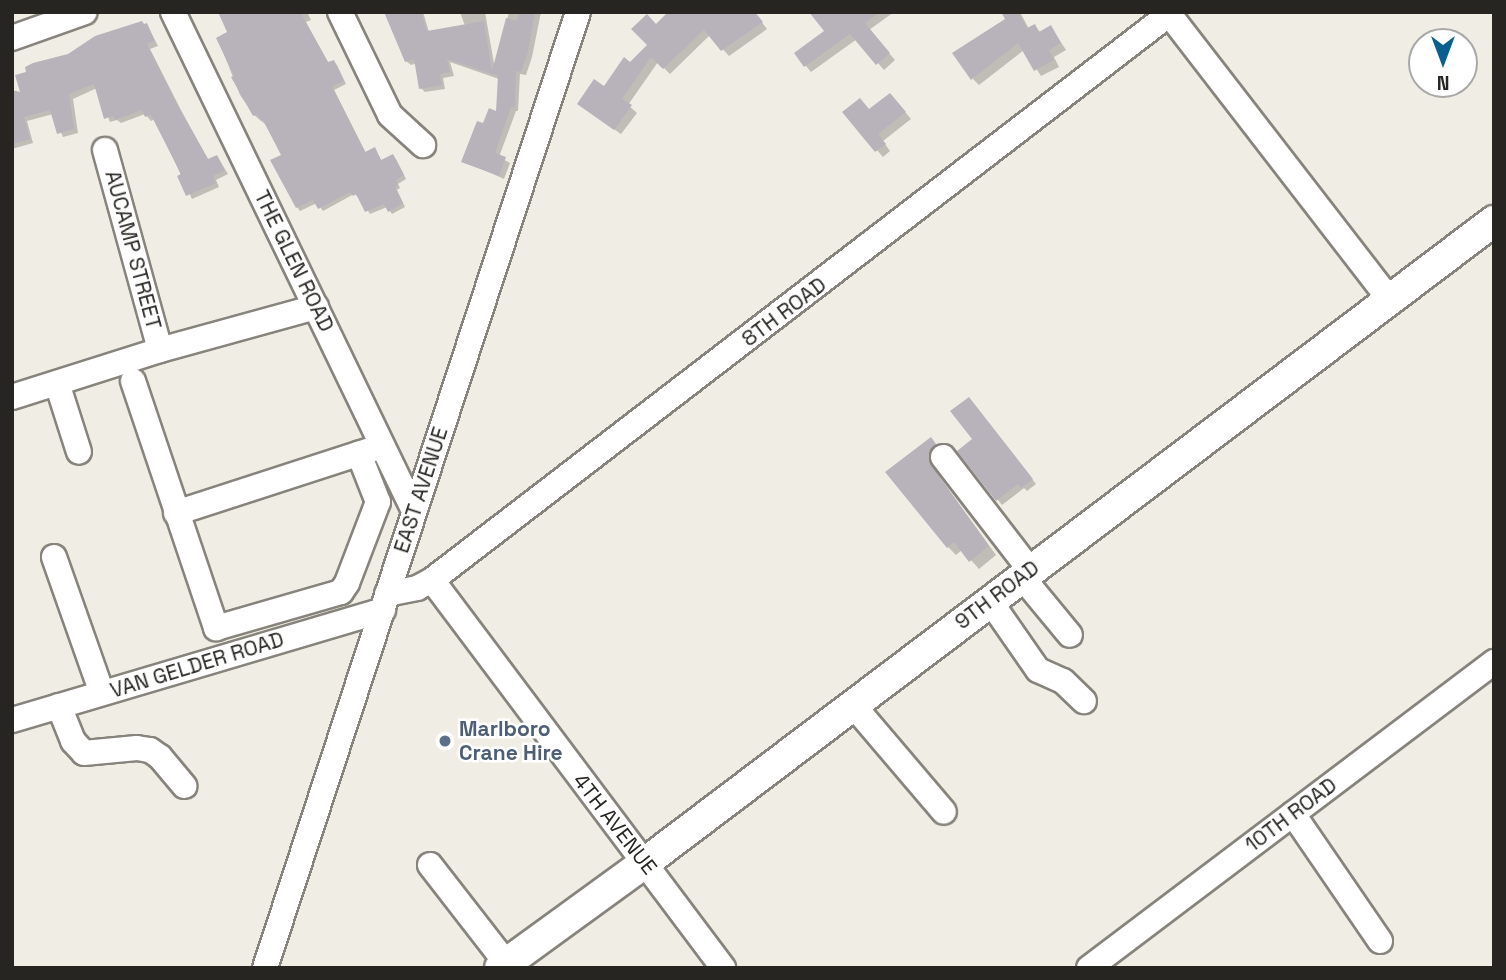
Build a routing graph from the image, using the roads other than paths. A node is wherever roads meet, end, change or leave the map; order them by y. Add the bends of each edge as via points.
1 (85, 12) edge
2 (173, 12) edge
3 (340, 12) edge
4 (1170, 13) edge
5 (580, 14) edge
6 (12, 38) edge
7 (423, 145) dead end
8 (105, 150) dead end
9 (1494, 222) edge
10 (1389, 299) junction
11 (316, 307) junction
12 (160, 350) junction
13 (134, 381) dead end
14 (57, 383) junction
15 (12, 397) edge
16 (383, 446) junction
17 (79, 452) dead end
18 (359, 454) junction
19 (943, 457) dead end
20 (414, 511) junction
21 (176, 513) junction
22 (54, 557) dead end
23 (1026, 574) junction
24 (432, 580) junction
25 (990, 601) junction
26 (385, 602) junction
27 (1070, 635) dead end
28 (1490, 674) edge
29 (102, 693) junction
30 (1084, 701) dead end
31 (853, 705) junction
32 (59, 706) junction
33 (12, 720) edge
34 (184, 786) dead end
35 (944, 812) dead end
36 (1293, 814) junction
37 (646, 862) junction
38 (430, 866) dead end
39 (1380, 941) dead end
40 (503, 966) edge
41 (265, 968) edge
42 (723, 968) edge
43 (1088, 968) edge

1 - 6 street
2 - 11 street, THE GLEN ROAD
3 - 7 street via 390,115
4 - 10 street
4 - 24 street, 8TH ROAD
5 - 20 street, EAST AVENUE
8 - 12 street, AUCAMP STREET
9 - 10 main road, 9TH ROAD
10 - 23 main road, 9TH ROAD
11 - 12 street, AUCAMP STREET
11 - 16 street, THE GLEN ROAD
12 - 14 street, AUCAMP STREET
13 - 21 street
14 - 15 street, AUCAMP STREET
14 - 17 street
16 - 18 street
16 - 20 street, THE GLEN ROAD
18 - 21 street
18 - 21 street via 377,502 347,583 331,597 216,628
19 - 23 street
20 - 26 street, EAST AVENUE
22 - 29 street
23 - 25 main road, 9TH ROAD
23 - 27 street
24 - 26 street, 8TH ROAD
24 - 37 street, 4TH AVENUE
25 - 30 street via 1038,670 1063,681
25 - 31 main road, 9TH ROAD
26 - 29 street, VAN GELDER ROAD
26 - 41 street, EAST AVENUE
28 - 36 street, 10TH ROAD
29 - 32 street, VAN GELDER ROAD
31 - 35 street
31 - 37 main road, 9TH ROAD
32 - 33 street, VAN GELDER ROAD
32 - 34 street via 73,741 84,753 150,750
36 - 39 street
36 - 43 street, 10TH ROAD
37 - 40 main road, 9TH ROAD
37 - 42 street, 4TH AVENUE
38 - 40 street

